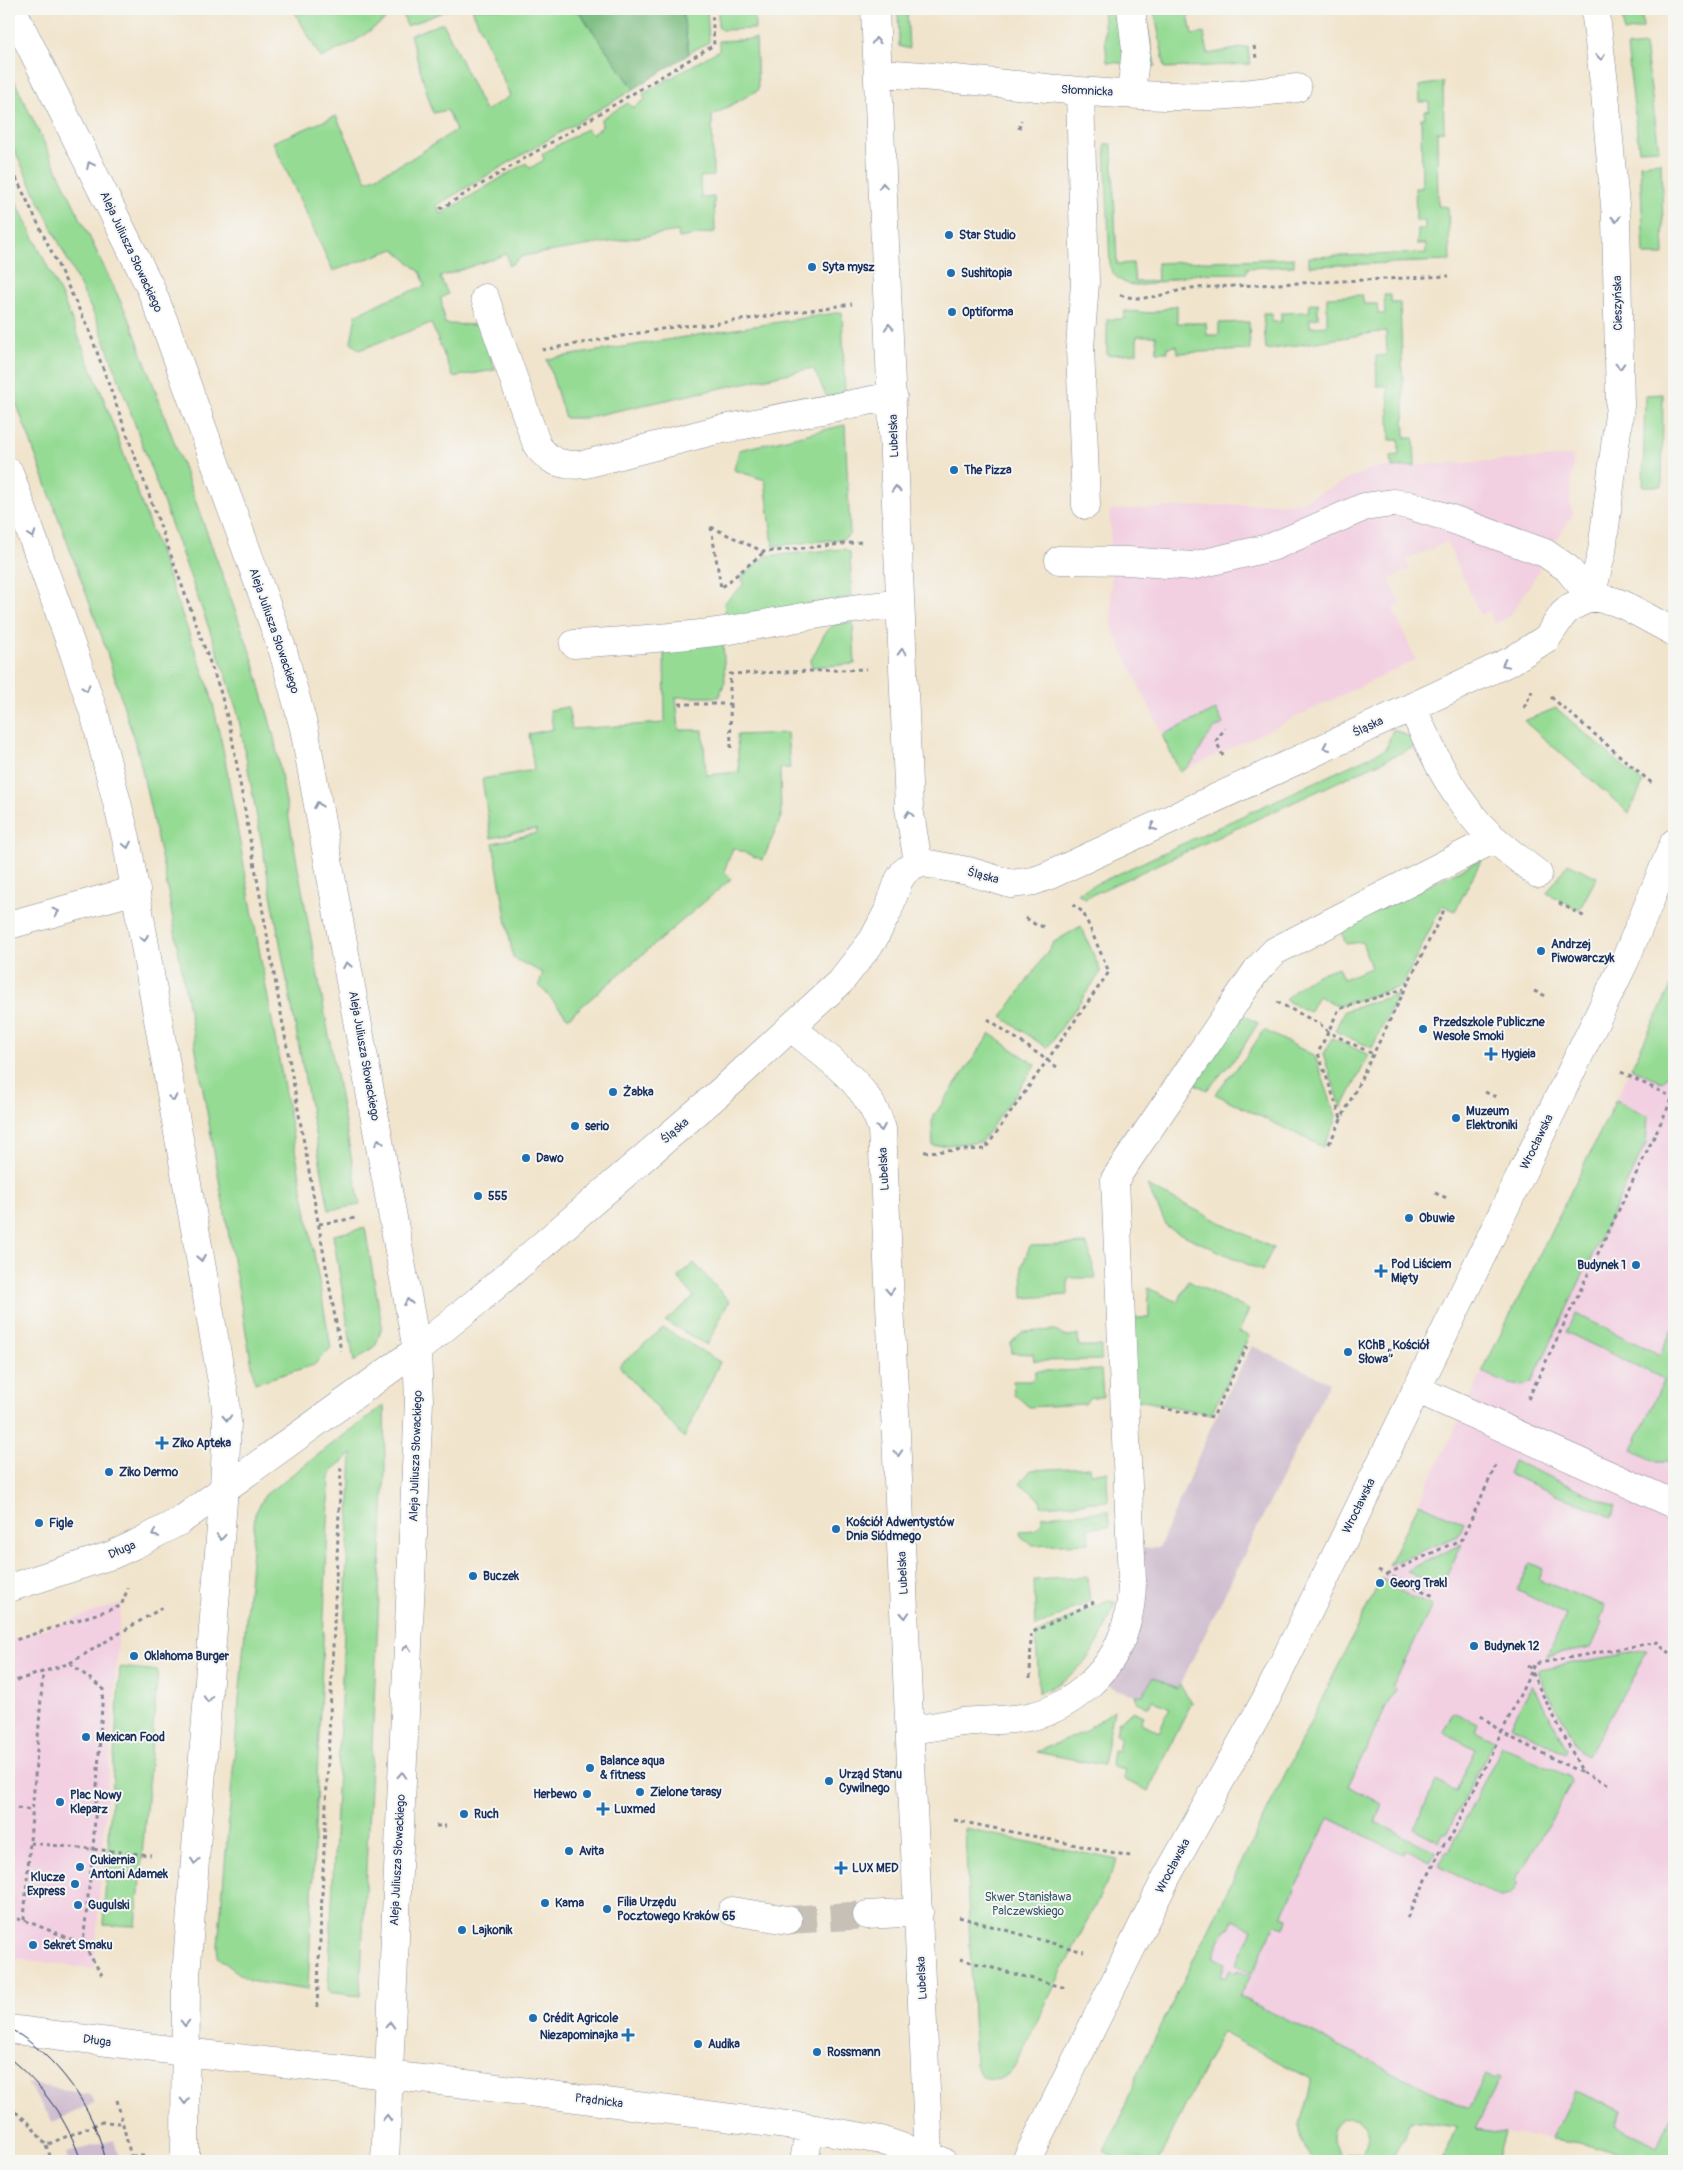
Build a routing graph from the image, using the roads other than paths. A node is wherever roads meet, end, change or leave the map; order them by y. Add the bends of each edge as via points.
1 (12, 9) edge
2 (875, 9) edge
3 (1131, 9) edge
4 (1595, 9) edge
5 (878, 73) junction
6 (1296, 88) dead end
7 (1080, 91) junction
8 (1131, 94) junction
9 (485, 298) dead end
10 (893, 396) junction
11 (9, 472) edge
12 (1086, 505) dead end
13 (1059, 560) dead end
14 (1591, 597) junction
15 (900, 604) junction
16 (1674, 632) edge
17 (574, 644) dead end
18 (1412, 707) junction
19 (1494, 839) junction
20 (1674, 843) edge
21 (918, 862) junction
22 (1538, 874) dead end
23 (136, 890) junction
24 (9, 925) edge
25 (792, 1028) junction
26 (417, 1350) junction
27 (1416, 1389) junction
28 (224, 1488) junction
29 (1674, 1504) edge
30 (9, 1588) edge
31 (910, 1730) junction
32 (732, 1911) dead end
33 (919, 1912) junction
34 (867, 1915) tunnel mouth
35 (788, 1920) tunnel mouth
36 (9, 2029) edge
37 (185, 2052) junction
38 (388, 2074) junction
39 (810, 2128) junction
40 (935, 2159) edge
41 (185, 2161) edge
42 (385, 2161) edge
43 (804, 2161) edge
44 (1026, 2161) edge

26 -> 1 street, Aleja Juliusza Słowackiego via 306,738 292,678 150,287
5 -> 2 street, Lubelska
3 - 8 street via 1136,50
4 -> 14 street, Cieszyńska via 1613,174 1620,406 1603,540
5 - 7 street, Słomnicka
10 -> 5 street, Lubelska
6 - 8 street, Słomnicka via 1214,96
7 - 8 street, Słomnicka
7 - 12 street via 1085,283 1080,347
9 - 10 street via 537,445 552,460 573,466 713,431
15 -> 10 street, Lubelska
11 -> 23 street via 95,716
13 - 14 street via 1192,566 1272,547 1364,507 1393,503 1446,517 1545,554 1567,568
14 - 16 street via 1624,605
14 -> 18 street, Śląska via 1563,614 1547,638 1511,661
15 - 17 street via 662,639
21 -> 15 street, Lubelska via 909,808
18 - 19 street via 1449,784
18 -> 21 street, Śląska via 1034,881 1011,884
19 - 22 street
19 - 31 street via 1274,951 1257,970 1115,1179 1132,1567 1132,1596 1121,1641 1105,1668 1076,1694 1044,1712
20 - 27 street, Wrocławska via 1620,972
21 - 25 street, Śląska via 899,880 881,926 862,955 840,982
24 -> 23 street
23 -> 28 street via 225,1400
25 - 26 street, Śląska
25 -> 31 street, Lubelska via 860,1086 876,1109 882,1129
26 - 28 street, Śląska
38 -> 26 street, Aleja Juliusza Słowackiego via 419,1401
27 - 29 street
27 - 44 street, Wrocławska via 1266,1698 1166,1878
28 -> 30 street, Długa via 180,1521 134,1546
28 -> 37 street via 186,1976
31 - 33 street, Lubelska
32 - 35 street
33 - 34 street
33 - 40 street, Lubelska
36 - 37 street, Długa
37 - 38 street, Długa
37 -> 41 street
38 - 39 street, Prądnicka
42 -> 38 street, Aleja Juliusza Słowackiego
39 - 40 street, Prądnicka via 881,2140
39 - 43 street

